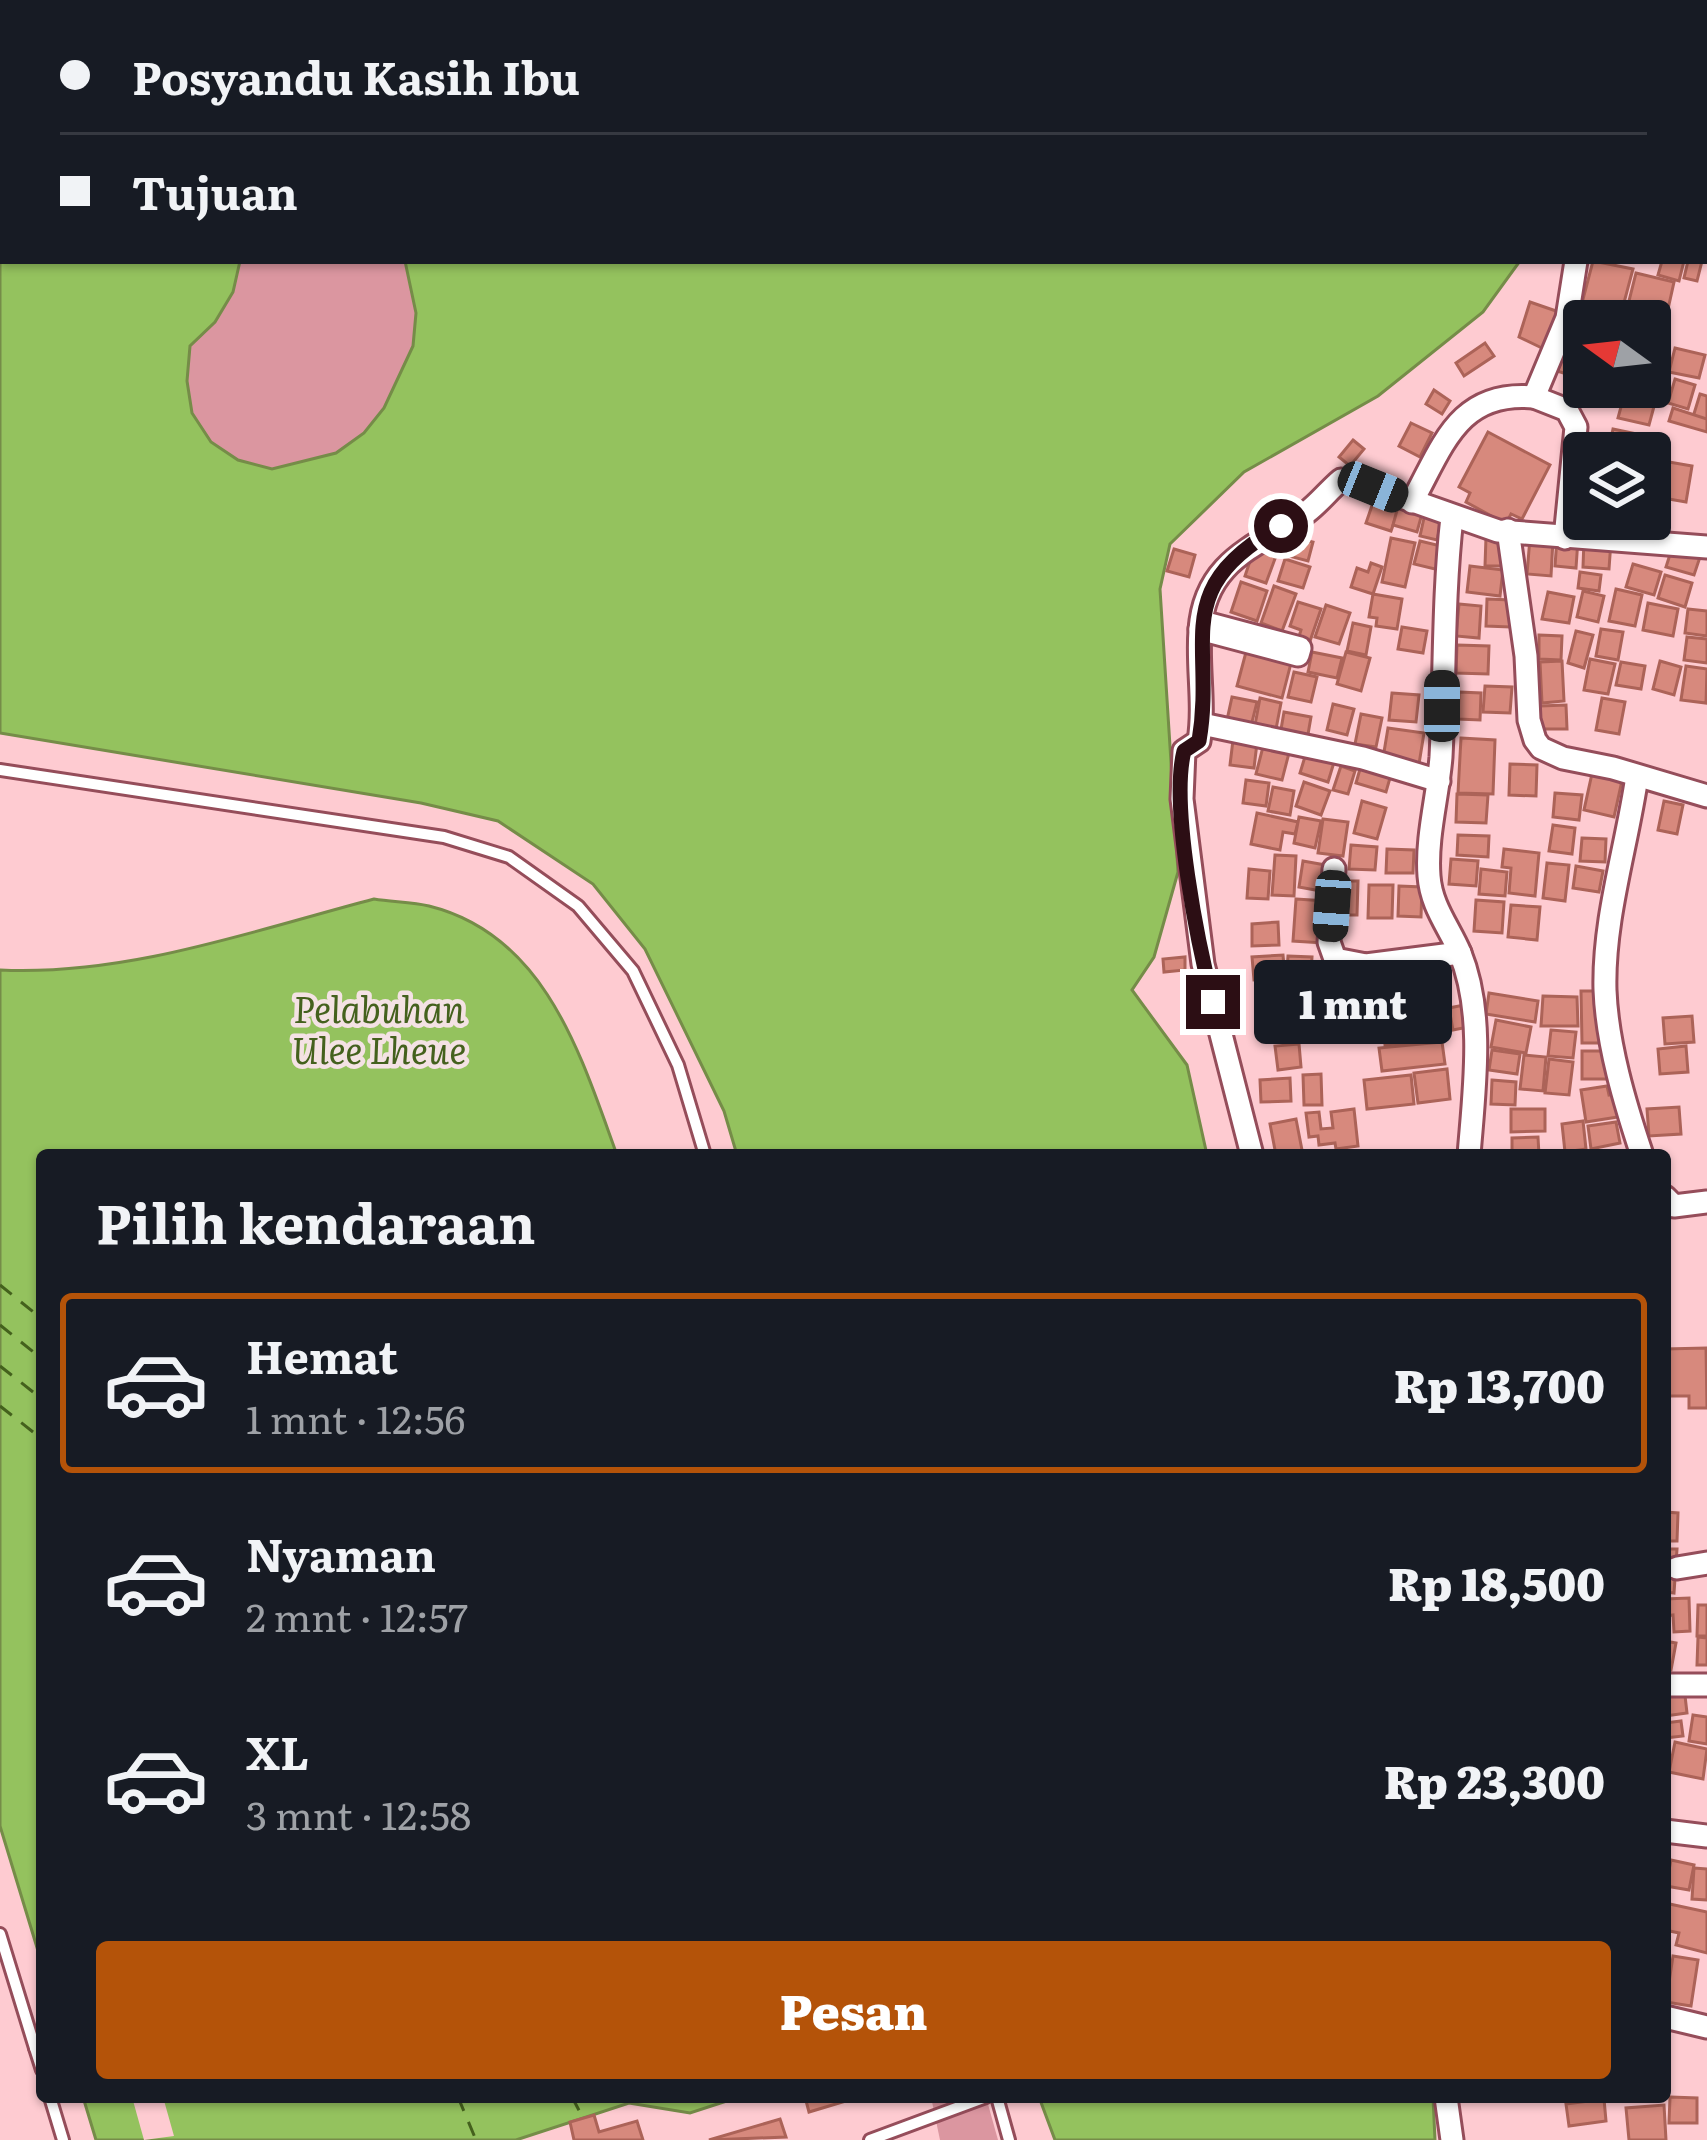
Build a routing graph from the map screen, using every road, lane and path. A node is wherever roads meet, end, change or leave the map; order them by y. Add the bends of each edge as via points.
1 (1576, 264) edge
2 (1534, 397) junction
3 (1573, 432) edge
4 (1412, 502) junction
5 (1452, 517) junction
6 (1508, 530) junction
7 (1563, 538) edge
8 (1646, 540) edge
9 (1707, 547) edge
10 (1202, 724) junction
11 (0, 770) edge
12 (1637, 776) junction
13 (1438, 781) junction
14 (1707, 796) edge
15 (1334, 869) dead end
16 (1460, 953) junction
17 (703, 1149) edge
18 (1250, 1149) edge
19 (1469, 1149) edge
20 (1640, 1149) edge
21 (1707, 1202) edge
22 (1671, 1207) edge
23 (1707, 1563) edge
24 (1677, 1568) dead end
25 (1671, 1685) edge
26 (1707, 1685) edge
27 (1671, 1832) edge
28 (1707, 1836) edge
29 (0, 1934) edge
30 (1671, 2018) edge
31 (1707, 2027) edge
32 (36, 2038) edge
33 (52, 2103) edge
34 (970, 2103) edge
35 (999, 2103) edge
36 (1447, 2103) edge
37 (63, 2140) edge
38 (870, 2140) edge
39 (1009, 2140) edge
40 (1452, 2140) edge

1 - 2 street via 1567,318
2 - 3 street via 1567,410
2 - 4 street via 1493,399 1464,414
4 - 5 street
4 - 10 street via 1341,480 1306,513 1241,550 1210,592 1200,629
5 - 6 street
5 - 13 street
6 - 7 street
6 - 12 street via 1535,740 1563,758
8 - 9 street
10 - 13 street
10 - 18 street via 1182,762 1189,873 1203,964
11 - 17 lane via 444,837 509,857 578,906 633,971 678,1065
12 - 14 street
12 - 20 street via 1605,992
13 - 16 street via 1429,879
15 - 16 street via 1335,959 1366,964
16 - 19 street via 1474,1034
21 - 22 street
23 - 24 street
25 - 26 street
27 - 28 street
29 - 32 lane
30 - 31 street
33 - 37 lane
34 - 38 lane
35 - 39 lane
36 - 40 street

